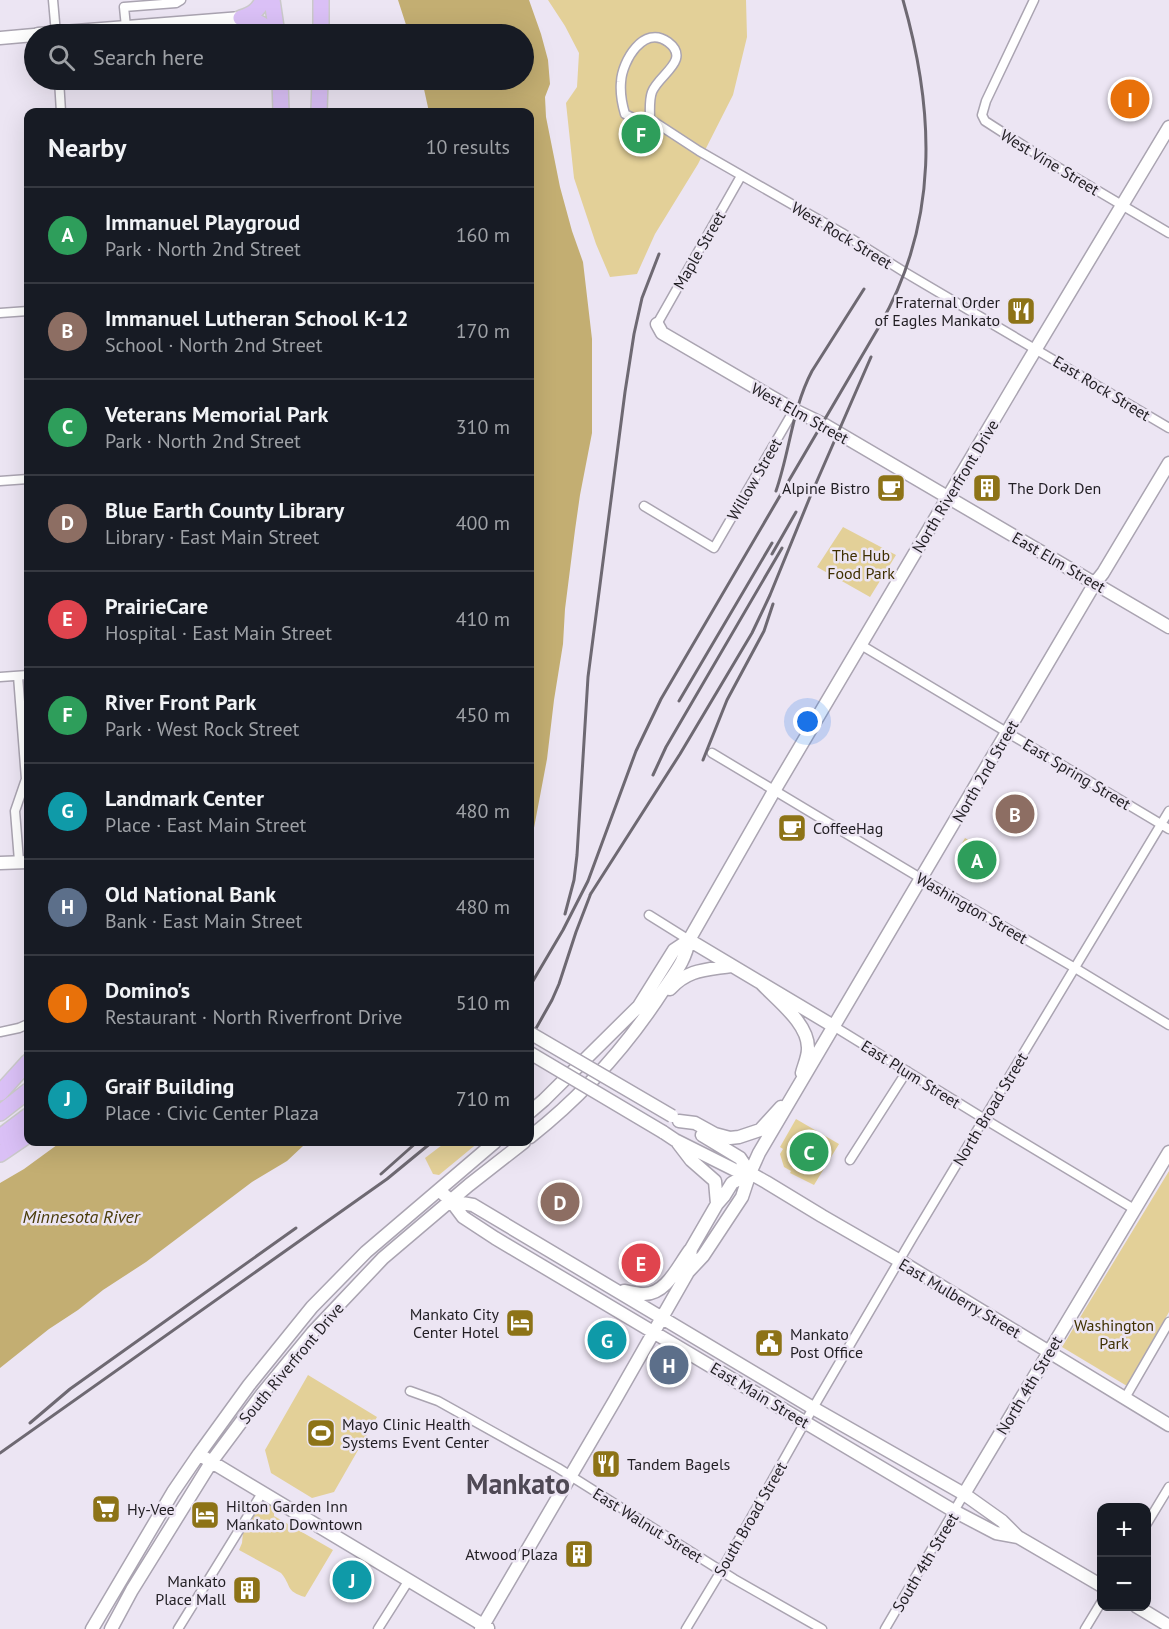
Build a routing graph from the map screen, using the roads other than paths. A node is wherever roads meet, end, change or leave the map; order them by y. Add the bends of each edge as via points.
1 (53, 0) edge
2 (181, 0) edge
3 (263, 0) edge
4 (272, 0) edge
5 (321, 0) edge
6 (1034, 0) edge
7 (241, 18) junction
8 (55, 24) edge
9 (126, 24) edge
10 (164, 24) edge
11 (262, 24) edge
12 (276, 24) edge
13 (321, 24) edge
14 (24, 36) edge
15 (0, 38) edge
16 (60, 90) edge
17 (280, 90) edge
18 (320, 90) edge
19 (61, 108) edge
20 (281, 108) edge
21 (319, 108) edge
22 (650, 120) junction
23 (1169, 127) edge
24 (741, 176) junction
25 (1123, 206) junction
26 (1169, 233) edge
27 (24, 310) edge
28 (0, 313) edge
29 (657, 324) joint
30 (1036, 349) junction
31 (794, 411) junction
32 (1169, 428) edge
33 (1169, 463) edge
34 (24, 478) edge
35 (0, 481) edge
36 (948, 497) junction
37 (644, 506) dead end
38 (1095, 583) junction
39 (1169, 627) edge
40 (861, 645) junction
41 (24, 675) edge
42 (18, 676) junction
43 (0, 677) edge
44 (1008, 732) junction
45 (24, 753) edge
46 (712, 753) dead end
47 (24, 785) edge
48 (774, 791) junction
49 (1169, 811) edge
50 (1165, 827) edge
51 (24, 856) edge
52 (24, 861) edge
53 (0, 863) edge
54 (922, 879) junction
55 (649, 915) dead end
56 (689, 940) junction
57 (731, 966) junction
58 (1075, 968) junction
59 (762, 984) junction
60 (646, 1017) junction
61 (1169, 1025) edge
62 (24, 1026) edge
63 (835, 1027) junction
64 (0, 1032) edge
65 (534, 1035) edge
66 (534, 1055) edge
67 (24, 1066) edge
68 (907, 1071) junction
69 (797, 1090) junction
70 (0, 1093) edge
71 (24, 1094) edge
72 (534, 1108) edge
73 (0, 1113) edge
74 (676, 1118) junction
75 (24, 1119) edge
76 (984, 1119) junction
77 (534, 1134) edge
78 (0, 1137) edge
79 (24, 1138) edge
80 (675, 1140) junction
81 (490, 1146) edge
82 (519, 1146) edge
83 (1169, 1152) edge
84 (0, 1155) edge
85 (850, 1160) dead end
86 (750, 1173) junction
87 (439, 1190) junction
88 (451, 1201) junction
89 (717, 1204) junction
90 (1134, 1209) junction
91 (691, 1249) junction
92 (900, 1261) junction
93 (688, 1272) junction
94 (616, 1290) junction
95 (662, 1317) junction
96 (1169, 1322) edge
97 (654, 1332) junction
98 (1048, 1352) junction
99 (410, 1391) dead end
100 (1125, 1398) junction
101 (813, 1408) junction
102 (805, 1422) junction
103 (1169, 1425) edge
104 (199, 1454) junction
105 (212, 1461) junction
106 (570, 1476) junction
107 (1169, 1487) edge
108 (262, 1493) junction
109 (964, 1494) junction
110 (954, 1511) junction
111 (1151, 1517) edge
112 (1018, 1537) junction
113 (722, 1571) junction
114 (409, 1580) junction
115 (1097, 1584) edge
116 (1097, 1608) edge
117 (1144, 1611) edge
118 (1169, 1626) edge
119 (485, 1628) edge
120 (92, 1629) edge
121 (111, 1629) edge
122 (178, 1629) edge
123 (378, 1629) edge
124 (686, 1629) edge
125 (822, 1629) edge
126 (885, 1629) edge
127 (1085, 1629) edge

1 - 8 street
2 - 9 street via 124,7
3 - 7 highway via 251,15
4 - 12 highway
5 - 13 highway
6 - 25 street, West Vine Street via 982,115 990,126
7 - 10 main road
7 - 11 highway
14 - 15 main road
16 - 19 street
17 - 20 highway
18 - 21 highway
22 - 22 street, West Rock Street via 652,92 675,65 676,55 667,41 658,38 638,45 624,67 621,81 625,114
22 - 24 street, West Rock Street
23 - 25 main road, North Riverfront Drive
24 - 29 street, Maple Street
24 - 30 street, West Rock Street
25 - 26 street, West Vine Street
25 - 30 main road, North Riverfront Drive
27 - 28 street
29 - 31 main road, West Elm Street via 662,333
30 - 32 street, East Rock Street
30 - 36 main road, North Riverfront Drive
31 - 36 main road, West Elm Street
31 - 37 street, Willow Street via 714,548
33 - 38 main road, North 2nd Street
34 - 35 street
36 - 38 main road, East Elm Street
36 - 40 main road, North Riverfront Drive
38 - 39 main road, East Elm Street
38 - 44 main road, North 2nd Street
40 - 44 street, East Spring Street
40 - 48 main road, North Riverfront Drive
41 - 42 street
42 - 43 street
42 - 45 street
44 - 50 street, East Spring Street
44 - 54 main road, North 2nd Street
46 - 48 street, Washington Street
47 - 51 street via 15,812
48 - 54 street, Washington Street
48 - 56 main road, North Riverfront Drive
49 - 50 street, North Broad Street
50 - 58 street, North Broad Street
52 - 53 main road
54 - 58 street, Washington Street
54 - 63 main road, North 2nd Street
55 - 56 street
56 - 57 main road, East Plum Street
56 - 60 main road via 686,956
56 - 72 main road via 674,950 639,1006
57 - 59 main road, East Plum Street
57 - 60 main road via 701,970 682,978
58 - 61 street, Washington Street
58 - 76 street, North Broad Street
59 - 63 main road, East Plum Street
59 - 69 main road via 798,1021 807,1037 808,1053
60 - 77 main road via 570,1103
62 - 64 street
63 - 68 street, East Plum Street
63 - 69 main road, North 2nd Street
65 - 74 main road, bridge
66 - 80 main road, bridge
67 - 70 highway
68 - 76 street, East Plum Street
68 - 85 street
69 - 74 main road via 760,1130 744,1136 730,1138
69 - 86 main road, North 2nd Street
71 - 73 highway
74 - 86 main road via 740,1158
75 - 78 highway
76 - 90 street, East Plum Street
76 - 92 street, North Broad Street
79 - 84 highway
80 - 86 main road via 737,1171
80 - 89 main road via 715,1181
81 - 87 main road, South Riverfront Drive
82 - 88 main road, South Riverfront Drive
83 - 90 main road, North 4th Street
86 - 89 main road, North 2nd Street via 732,1184
86 - 92 main road, East Mulberry Street
86 - 93 main road, North 2nd Street via 742,1197
87 - 88 main road, East Main Street
87 - 104 main road, South Riverfront Drive via 366,1252 312,1307
88 - 94 main road, East Main Street via 473,1205
88 - 97 main road, East Main Street via 463,1217 495,1238
88 - 105 main road, South Riverfront Drive via 383,1258 313,1332
89 - 91 main road, North 2nd Street
90 - 98 main road, North 4th Street
91 - 93 main road, North 2nd Street
91 - 94 main road via 666,1285 655,1292
92 - 98 main road, East Mulberry Street
92 - 101 street, North Broad Street
93 - 95 main road, North 2nd Street
94 - 95 main road, East Main Street
95 - 97 main road, North 2nd Street
95 - 101 main road, East Main Street
96 - 100 street
97 - 102 main road, East Main Street
97 - 106 main road, North 2nd Street
98 - 100 main road, East Mulberry Street
98 - 109 main road, North 4th Street
99 - 106 street, East Walnut Street via 438,1401
100 - 103 main road, East Mulberry Street
101 - 102 street, South Broad Street
101 - 109 main road, East Main Street
102 - 110 main road, East Main Street
102 - 113 street, South Broad Street
104 - 105 main road
104 - 120 main road, South Riverfront Drive
105 - 108 main road
105 - 121 main road, South Riverfront Drive
106 - 113 street, East Walnut Street
106 - 119 main road, North 2nd Street
107 - 111 street
108 - 114 main road
108 - 122 street
109 - 110 street, South 4th Street
109 - 112 main road, East Main Street
110 - 112 main road, East Main Street via 996,1533
110 - 126 street, South 4th Street
112 - 115 main road, East Main Street
113 - 124 street, South Broad Street
113 - 125 street, East Walnut Street
114 - 119 main road
114 - 123 street
116 - 127 street
117 - 118 main road

